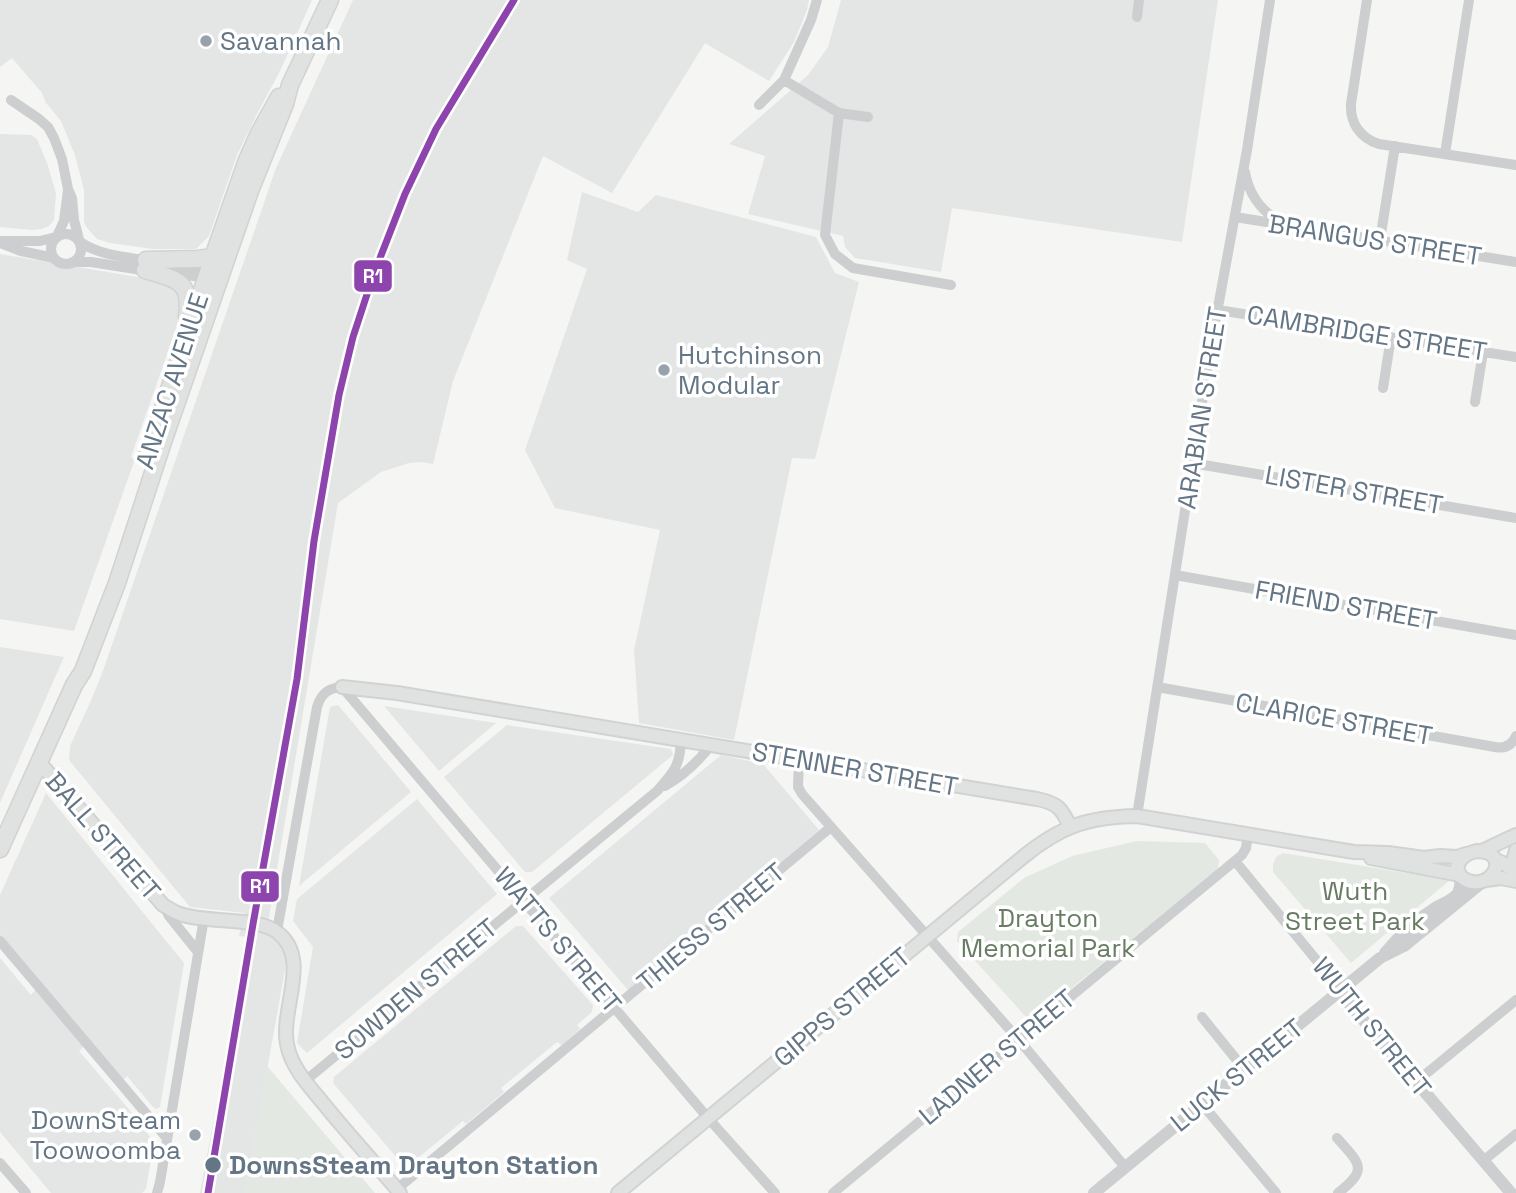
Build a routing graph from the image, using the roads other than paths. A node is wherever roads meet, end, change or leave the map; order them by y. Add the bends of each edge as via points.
1 (330, 0) edge
2 (817, 0) edge
3 (1139, 0) edge
4 (1270, 0) edge
5 (1367, 0) edge
6 (1469, 0) edge
7 (1137, 17) dead end
8 (784, 80) junction
9 (11, 100) dead end
10 (760, 104) dead end
11 (839, 113) junction
12 (868, 117) dead end
13 (1395, 146) junction
14 (1445, 154) junction
15 (1244, 165) junction
16 (1516, 165) edge
17 (68, 190) junction
18 (1235, 217) junction
19 (1293, 226) junction
20 (56, 237) junction
21 (1380, 240) junction
22 (80, 241) junction
23 (0, 242) edge
24 (54, 258) junction
25 (75, 262) junction
26 (1516, 262) edge
27 (145, 265) junction
28 (214, 271) junction
29 (951, 285) dead end
30 (1218, 310) junction
31 (1391, 337) junction
32 (185, 343) junction
33 (1483, 352) junction
34 (1516, 357) edge
35 (1383, 388) dead end
36 (1475, 402) dead end
37 (1192, 463) junction
38 (1516, 518) edge
39 (1175, 575) junction
40 (1516, 635) edge
41 (75, 685) junction
42 (342, 687) junction
43 (1157, 687) junction
44 (681, 740) junction
45 (1513, 740) edge
46 (711, 745) junction
47 (799, 760) junction
48 (40, 763) junction
49 (657, 790) junction
50 (1137, 816) junction
51 (831, 827) junction
52 (1070, 827) junction
53 (1248, 834) junction
54 (1516, 835) edge
55 (1516, 847) edge
56 (0, 849) edge
57 (1482, 851) junction
58 (1354, 852) junction
59 (1466, 854) junction
60 (1495, 859) junction
61 (1235, 860) junction
62 (1516, 870) edge
63 (1460, 876) junction
64 (1485, 880) junction
65 (1516, 881) edge
66 (523, 899) junction
67 (163, 905) junction
68 (204, 918) junction
69 (277, 931) junction
70 (927, 936) junction
71 (0, 941) edge
72 (198, 952) junction
73 (1380, 958) junction
74 (1341, 990) junction
75 (1516, 1000) edge
76 (615, 1007) junction
77 (1202, 1017) dead end
78 (1018, 1040) junction
79 (1244, 1069) junction
80 (305, 1081) junction
81 (1416, 1082) junction
82 (1202, 1104) junction
83 (708, 1118) junction
84 (1516, 1134) edge
85 (166, 1137) junction
86 (1337, 1138) dead end
87 (1483, 1161) junction
88 (0, 1163) edge
89 (1125, 1167) junction
90 (399, 1191) edge
91 (26, 1193) edge
92 (157, 1193) edge
93 (618, 1193) edge
94 (775, 1193) edge
95 (832, 1193) edge
96 (1094, 1193) edge
97 (1276, 1193) edge
98 (1338, 1193) edge
99 (1511, 1193) edge

1 - 28 highway, ANZAC AVENUE via 290,85 277,100 247,160
2 - 8 street
3 - 7 street
4 - 15 street, ARABIAN STREET
5 - 13 street via 1352,116 1368,139
6 - 14 street
8 - 10 street
8 - 11 street
9 - 17 street via 48,127 62,159
11 - 12 street
11 - 29 street via 825,235 835,254 853,268
13 - 14 street
13 - 21 street
14 - 16 street
15 - 18 street, ARABIAN STREET
15 - 19 street via 1247,183 1260,206
17 - 20 street via 64,221
17 - 22 street
18 - 19 street, BRANGUS STREET
18 - 30 street, ARABIAN STREET
19 - 21 street, BRANGUS STREET
20 - 22 street via 68,233
20 - 23 street
20 - 24 street via 51,247
21 - 26 street, BRANGUS STREET
22 - 25 street via 81,253
22 - 27 street via 90,249
23 - 24 street
24 - 25 street via 64,264
25 - 27 street
27 - 28 highway
27 - 32 highway via 180,283 187,292
28 - 32 highway, ANZAC AVENUE
28 - 41 highway, ANZAC AVENUE via 117,583
30 - 31 street, CAMBRIDGE STREET
30 - 37 street, ARABIAN STREET
31 - 33 street, CAMBRIDGE STREET
31 - 35 street
32 - 41 highway, ANZAC AVENUE
33 - 34 street, CAMBRIDGE STREET
33 - 36 street
37 - 38 street, LISTER STREET
37 - 39 street, ARABIAN STREET
39 - 40 street, FRIEND STREET
39 - 43 street, ARABIAN STREET
41 - 48 highway, ANZAC AVENUE
42 - 44 main road, STENNER STREET
42 - 66 street, WATTS STREET
42 - 69 street via 328,690 319,700
43 - 45 street, CLARICE STREET via 1495,747
43 - 50 street, ARABIAN STREET
44 - 46 main road, STENNER STREET
44 - 49 street, SOWDEN STREET via 678,765
46 - 47 main road, STENNER STREET
46 - 49 street, SOWDEN STREET via 693,766
47 - 51 street via 798,787
47 - 52 main road, STENNER STREET via 1045,801 1060,808
48 - 56 highway, ANZAC AVENUE
48 - 67 main road, BALL STREET
49 - 66 street, SOWDEN STREET
50 - 52 main road via 1100,818
50 - 53 main road
51 - 70 street
51 - 76 street, THIESS STREET
52 - 70 main road, GIPPS STREET via 1038,845
53 - 58 main road
53 - 61 street, LADNER STREET via 1246,848
54 - 57 main road
55 - 60 main road
55 - 62 main road
57 - 59 main road
57 - 60 main road
58 - 59 main road via 1424,858
58 - 63 main road
59 - 63 main road via 1458,862
60 - 62 main road
60 - 64 main road via 1495,872
61 - 74 street, WUTH STREET
61 - 78 street, LADNER STREET
63 - 64 main road via 1471,882
63 - 73 street, LUCK STREET via 1455,896 1395,940
64 - 65 main road
64 - 73 street, LUCK STREET via 1404,946
66 - 76 street, WATTS STREET
66 - 80 street, SOWDEN STREET
67 - 68 main road, BALL STREET via 178,914
67 - 72 street
68 - 69 main road, BALL STREET
68 - 72 street
69 - 80 main road via 290,947 293,962 287,1044
70 - 78 street
70 - 83 main road, GIPPS STREET
71 - 85 street
72 - 85 street
73 - 74 street, LUCK STREET
74 - 79 street, LUCK STREET
74 - 81 street, WUTH STREET
75 - 81 street
76 - 83 street, WATTS STREET
76 - 90 street, THIESS STREET
77 - 79 street
78 - 89 street
78 - 95 street, LADNER STREET
79 - 82 street, LUCK STREET
80 - 90 main road
81 - 87 street, WUTH STREET
82 - 89 street, LUCK STREET
82 - 97 street
83 - 93 main road, GIPPS STREET
83 - 94 street, WATTS STREET
84 - 87 street
85 - 92 street
86 - 98 street via 1359,1167 1352,1182
87 - 99 street, WUTH STREET
88 - 91 street
89 - 96 street, LUCK STREET

